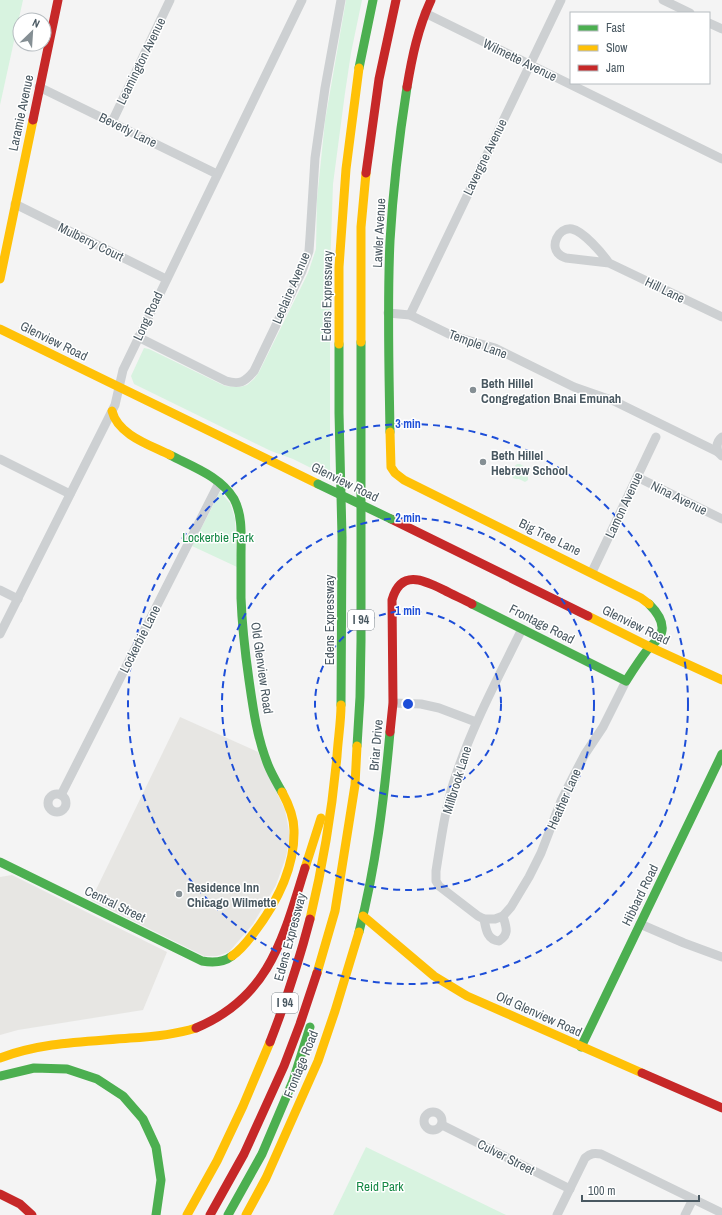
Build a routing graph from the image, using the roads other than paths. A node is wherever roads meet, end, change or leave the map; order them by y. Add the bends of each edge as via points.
1 (58, 0) edge
2 (170, 0) edge
3 (302, 0) edge
4 (341, 0) edge
5 (373, 0) edge
6 (396, 0) edge
7 (431, 0) edge
8 (561, 0) edge
9 (663, 0) edge
10 (688, 12) edge
11 (425, 14) junction
12 (710, 23) edge
13 (722, 29) edge
14 (530, 65) junction
15 (39, 87) junction
16 (112, 122) junction
17 (722, 159) edge
18 (217, 174) junction
19 (15, 204) junction
20 (609, 263) junction
21 (0, 279) edge
22 (166, 279) junction
23 (388, 313) junction
24 (410, 315) junction
25 (722, 317) edge
26 (0, 329) edge
27 (138, 338) junction
28 (119, 387) junction
29 (112, 411) junction
30 (722, 437) edge
31 (656, 438) dead end
32 (720, 454) edge
33 (0, 459) edge
34 (393, 471) joint
35 (637, 477) junction
36 (219, 483) junction
37 (70, 494) junction
38 (722, 519) edge
39 (592, 572) junction
40 (407, 580) joint
41 (0, 590) edge
42 (18, 599) junction
43 (522, 629) junction
44 (0, 634) edge
45 (650, 647) junction
46 (722, 680) edge
47 (626, 681) junction
48 (393, 703) junction
49 (476, 722) junction
50 (722, 754) edge
51 (335, 774) junction
52 (61, 795) dead end
53 (0, 862) edge
54 (335, 911) junction
55 (363, 916) junction
56 (499, 918) junction
57 (484, 919) junction
58 (640, 924) junction
59 (722, 957) edge
60 (220, 963) joint
61 (326, 976) dead end
62 (313, 1018) dead end
63 (581, 1047) junction
64 (0, 1058) edge
65 (0, 1076) edge
66 (722, 1108) edge
67 (442, 1124) dead end
68 (570, 1189) junction
69 (0, 1194) edge
70 (693, 1199) junction
71 (0, 1202) edge
72 (722, 1213) edge
73 (26, 1215) edge
74 (32, 1215) edge
75 (156, 1215) edge
76 (187, 1215) edge
77 (210, 1215) edge
78 (228, 1215) edge
79 (246, 1215) edge
80 (557, 1215) edge
81 (685, 1215) edge

1 - 15 main road, Laramie Avenue
2 - 16 street, Leamington Avenue
3 - 18 street, Long Road
4 - 27 street, Leclaire Avenue via 315,158 308,251 302,271 254,371 245,381 233,383
5 - 51 main road, Edens Expressway / I 94 via 358,73 346,169 339,267 342,658 341,710
6 - 54 main road, I 94 via 379,78 361,227 360,697 355,784
7 - 11 main road, Lawler Avenue
8 - 14 street, Lavergne Avenue
9 - 10 street
11 - 14 street, Wilmette Avenue
11 - 23 main road, Lawler Avenue via 414,51 399,139 390,240
12 - 13 street
14 - 17 street, Wilmette Avenue
14 - 24 street, Lavergne Avenue
15 - 16 street, Beverly Lane
15 - 19 main road, Laramie Avenue
16 - 18 street, Beverly Lane
18 - 22 street, Long Road
19 - 21 main road, Laramie Avenue
19 - 22 street, Mulberry Court
20 - 20 street, Hill Lane via 598,249 577,231 564,230 557,236 555,246 560,255
20 - 25 street, Hill Lane
22 - 27 street, Long Road
23 - 24 street, Temple Lane
23 - 34 main road, Lawler Avenue
24 - 32 street, Temple Lane via 449,334 495,348 574,387 614,401
26 - 28 main road, Glenview Road
27 - 28 street, Long Road via 123,370
28 - 29 street, Long Road
28 - 45 main road, Glenview Road, bridge
29 - 36 main road, Old Glenview Road via 118,425 132,436 203,472
29 - 37 street, Long Road
30 - 32 street, Temple Lane via 717,444
31 - 35 street, Lamon Avenue
33 - 37 street
34 - 39 main road, Big Tree Lane via 404,480
35 - 38 street, Nina Avenue
35 - 39 street, Lamon Avenue
36 - 52 street, Lockerbie Lane
36 - 60 main road, Old Glenview Road via 234,498 239,513 243,630 259,736 268,766 292,812 295,831 290,863 274,902 257,930 231,957
37 - 42 street, Long Road
39 - 45 main road, Big Tree Lane via 641,598 658,612 662,626 660,636
40 - 43 main road, Frontage Road via 426,581
40 - 48 main road, Briar Drive via 398,587 392,600
41 - 42 street
42 - 44 street, Long Road
43 - 47 main road, Frontage Road
43 - 49 street, Millbrook Lane
45 - 46 main road, Glenview Road
45 - 47 main road
47 - 56 street, Heather Lane via 561,801 529,877 511,907
48 - 49 street via 421,704 439,708
48 - 55 main road, Briar Drive via 386,791
49 - 57 street, Millbrook Lane via 449,799 435,877 444,891
50 - 58 main road, Hibbard Road
51 - 64 main road via 284,935 265,973 244,999 212,1021 182,1032 32,1047
51 - 76 main road, Edens Expressway / I 94 via 322,863 312,909 284,1006 244,1106
53 - 60 main road, Central Street via 202,961
54 - 61 main road
54 - 77 main road, I 94 via 311,991 284,1066 244,1154
55 - 63 main road, Old Glenview Road via 442,982 467,996
55 - 79 main road, Frontage Road via 318,1061 266,1178
56 - 57 street
56 - 57 street via 507,932 499,941 488,936
58 - 59 street
58 - 63 main road, Hibbard Road
62 - 78 main road via 293,1081 262,1154
63 - 66 main road, Old Glenview Road
65 - 75 main road via 34,1067 59,1067 98,1079 121,1094 146,1124 155,1143 162,1181
67 - 68 street, Culver Street
68 - 70 street via 585,1158 595,1153
68 - 80 street
69 - 74 main road via 20,1204
70 - 72 street
70 - 81 street
71 - 73 main road

